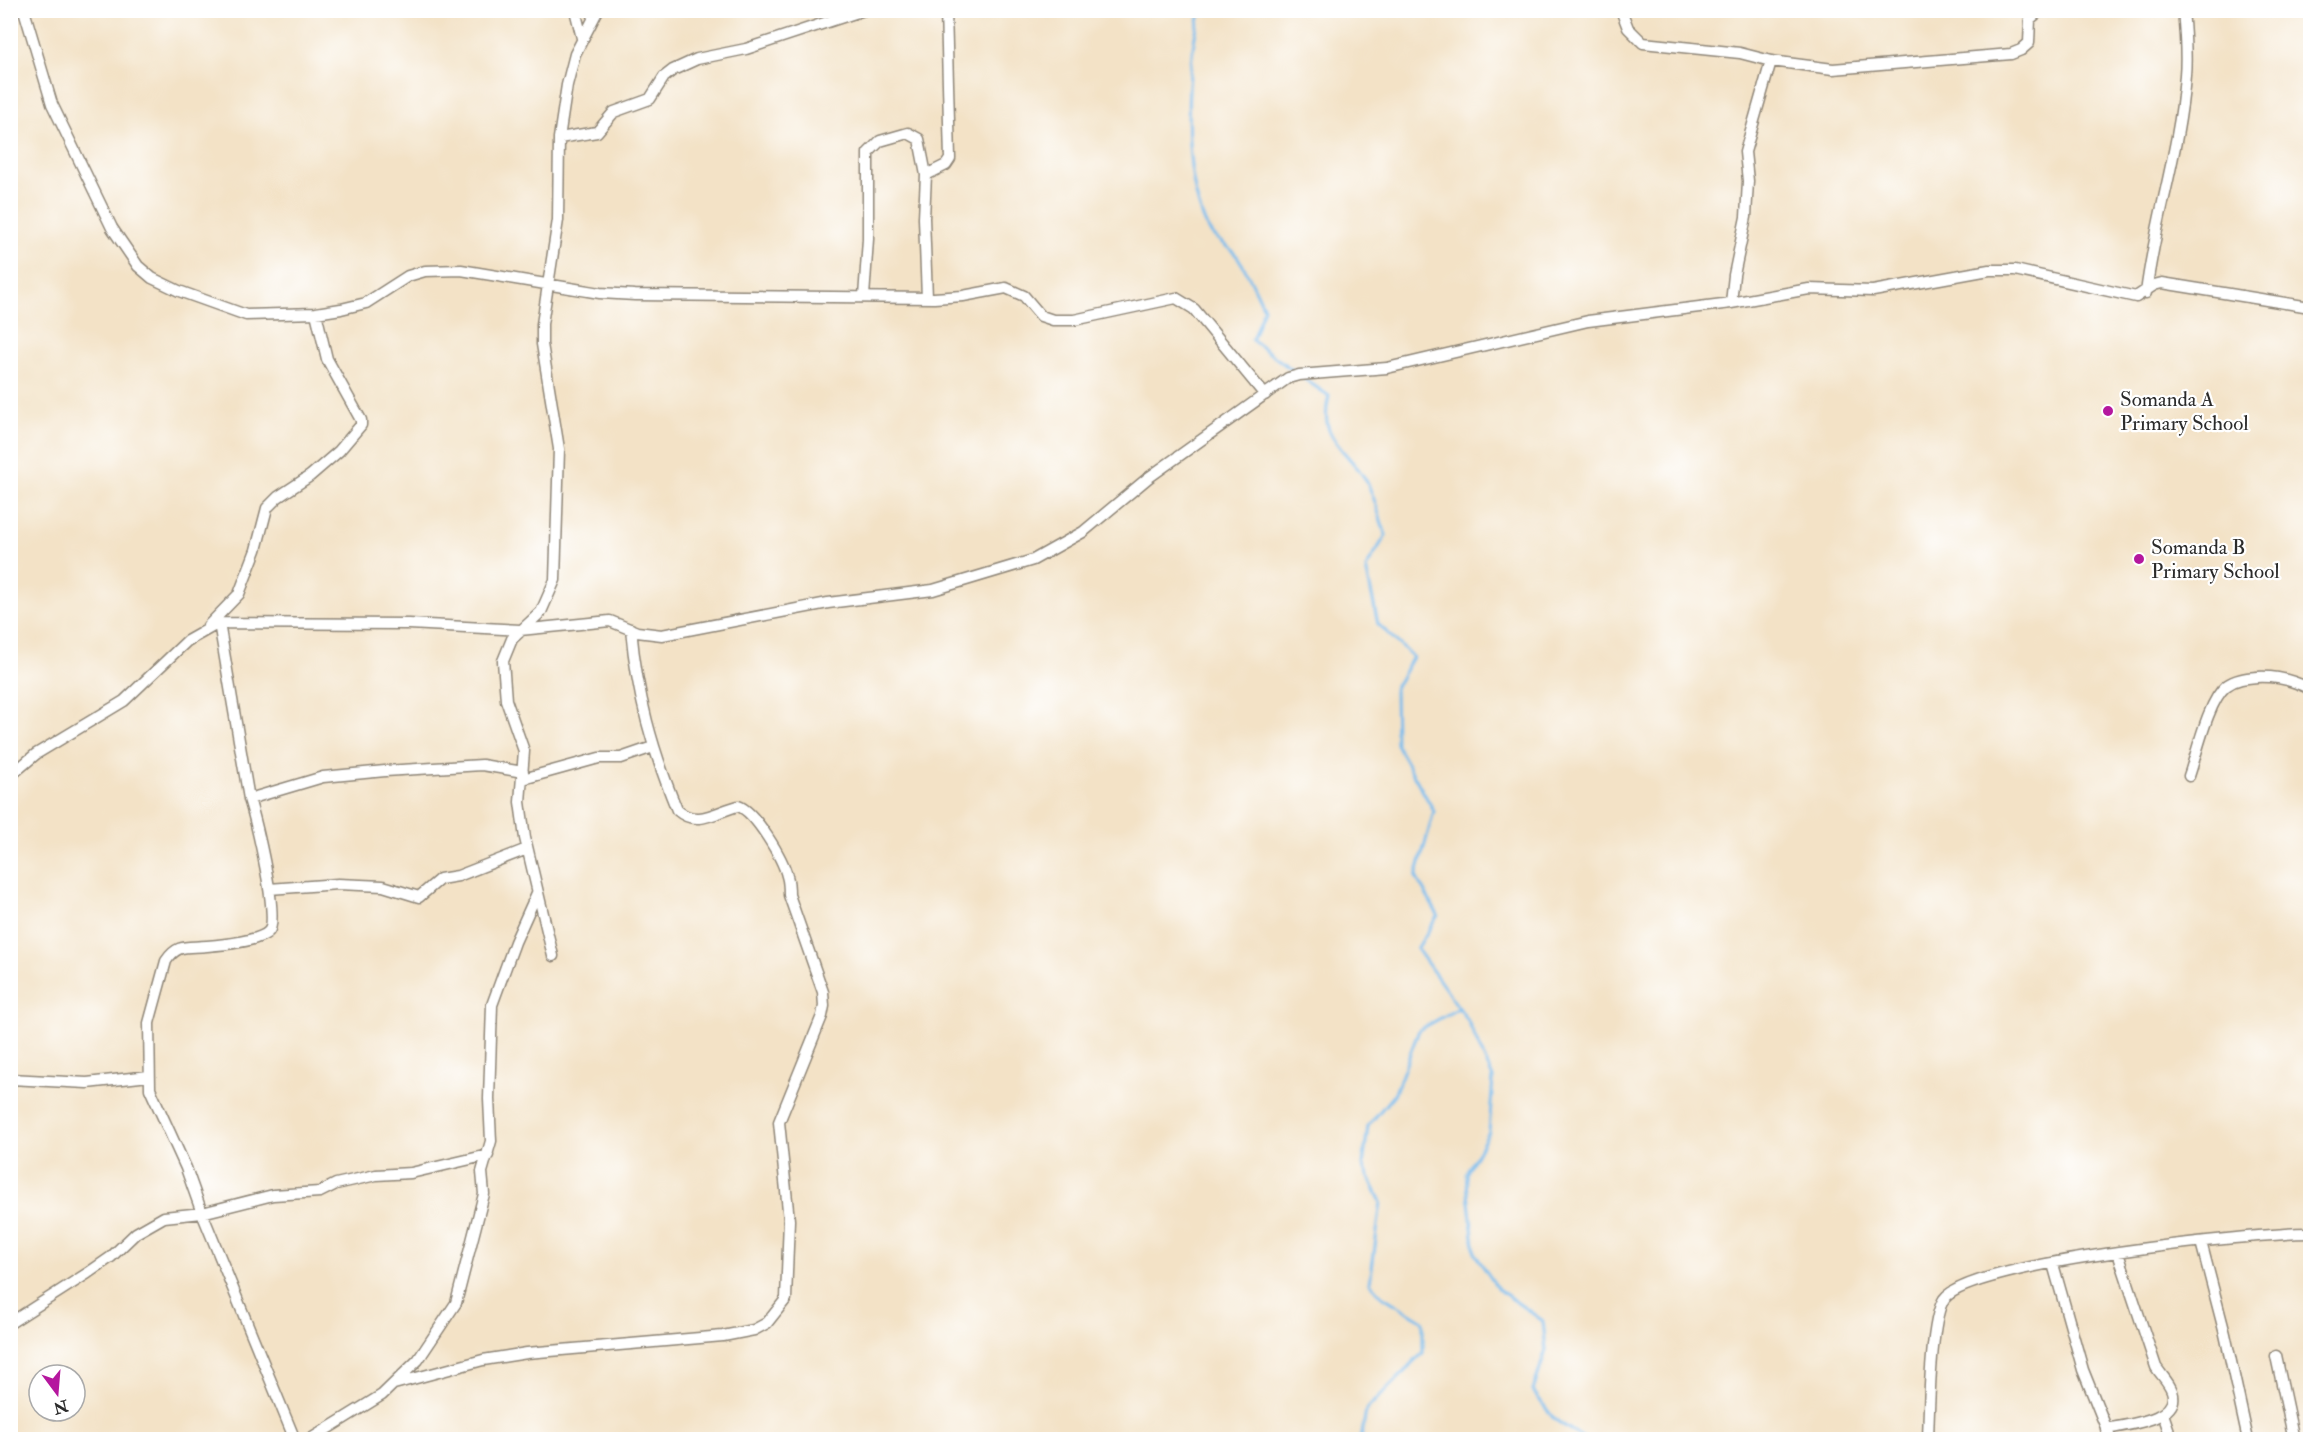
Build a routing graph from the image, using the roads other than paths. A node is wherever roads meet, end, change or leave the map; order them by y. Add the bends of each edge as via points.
1 (24, 10) edge
2 (575, 10) edge
3 (598, 10) edge
4 (864, 10) edge
5 (946, 10) edge
6 (1621, 10) edge
7 (2041, 10) edge
8 (2183, 10) edge
9 (582, 38) junction
10 (1771, 62) junction
11 (560, 138) junction
12 (926, 176) junction
13 (549, 283) junction
14 (2146, 293) junction
15 (864, 297) junction
16 (927, 298) junction
17 (1731, 303) junction
18 (2310, 307) edge
19 (316, 313) junction
20 (1264, 395) junction
21 (219, 623) junction
22 (631, 629) junction
23 (203, 630) junction
24 (520, 630) junction
25 (2310, 689) edge
26 (653, 747) junction
27 (10, 776) edge
28 (523, 776) junction
29 (2189, 776) dead end
30 (249, 799) junction
31 (527, 849) junction
32 (269, 889) junction
33 (537, 893) junction
34 (553, 956) dead end
35 (149, 1076) junction
36 (10, 1079) edge
37 (488, 1155) junction
38 (202, 1213) junction
39 (2310, 1233) edge
40 (2201, 1242) junction
41 (2118, 1253) junction
42 (2053, 1264) junction
43 (10, 1323) edge
44 (2276, 1356) dead end
45 (394, 1384) junction
46 (2163, 1414) junction
47 (2106, 1429) junction
48 (295, 1440) edge
49 (309, 1440) edge
50 (1928, 1440) edge
51 (2111, 1440) edge
52 (2172, 1440) edge
53 (2248, 1440) edge
54 (2294, 1440) edge

1 - 19 street via 52,104 66,136 112,228 138,266 179,291 246,315
2 - 9 street
3 - 9 street
4 - 11 street via 746,48 697,59 664,77 643,103 615,112 597,132
5 - 12 street via 950,159
6 - 10 street via 1628,27 1643,43 1740,53
7 - 10 street via 2030,19 2029,44 2011,54 1833,69
8 - 14 street via 2186,74
9 - 11 street via 567,86
10 - 17 street via 1745,152 1746,217
11 - 13 street via 558,220
12 - 15 street via 919,139 913,134 880,141 869,150
12 - 16 street
13 - 15 street via 635,295
13 - 19 street via 461,270 425,271 408,276 366,303
13 - 24 street via 542,344 559,449 555,580 541,612
14 - 17 street via 2136,297 2006,269 1873,291 1809,289
14 - 18 street via 2154,285 2162,284
15 - 16 street
16 - 20 street via 1006,288 1024,296 1041,316 1074,320 1176,298 1194,309
17 - 20 street via 1588,321 1387,368 1299,375
19 - 23 street via 327,359 361,425 339,451 267,508 239,594
20 - 22 street via 1148,478 1083,532 1033,560 933,590 828,603 672,634 652,636
21 - 23 street
21 - 24 street via 409,624
21 - 30 street
22 - 24 street via 610,621
22 - 26 street via 636,684
23 - 27 street via 124,701 36,754
24 - 28 street via 506,651 503,676 509,713 524,751
25 - 29 street via 2292,680 2262,677 2235,681 2224,688 2214,705
26 - 28 street via 621,758 598,758
26 - 45 street via 677,810 683,816 702,819 738,806 751,814 781,859 789,895 823,992 822,1016 779,1122 789,1220 786,1299 767,1323 754,1330 527,1353 483,1360
28 - 30 street via 482,765 385,771 323,777
28 - 31 street via 520,802
30 - 32 street
31 - 32 street via 458,876 440,879 419,897 382,886 339,884
31 - 33 street
32 - 35 street via 272,925 264,935 178,948 166,961 149,1023
33 - 34 street
33 - 37 street via 492,1005
35 - 36 street via 87,1083
35 - 38 street via 150,1089
37 - 38 street via 411,1173 376,1175 336,1184 320,1192 273,1195
37 - 45 street via 482,1172 484,1194 456,1304 418,1360
38 - 43 street via 178,1213 152,1222 111,1257
38 - 48 street
39 - 40 street
40 - 41 street
40 - 53 street
41 - 42 street
41 - 46 street via 2156,1367 2172,1389 2172,1406
42 - 47 street via 2083,1370
42 - 50 street via 1977,1281 1945,1299 1934,1341
44 - 54 street
45 - 49 street
46 - 47 street
46 - 52 street
47 - 51 street

